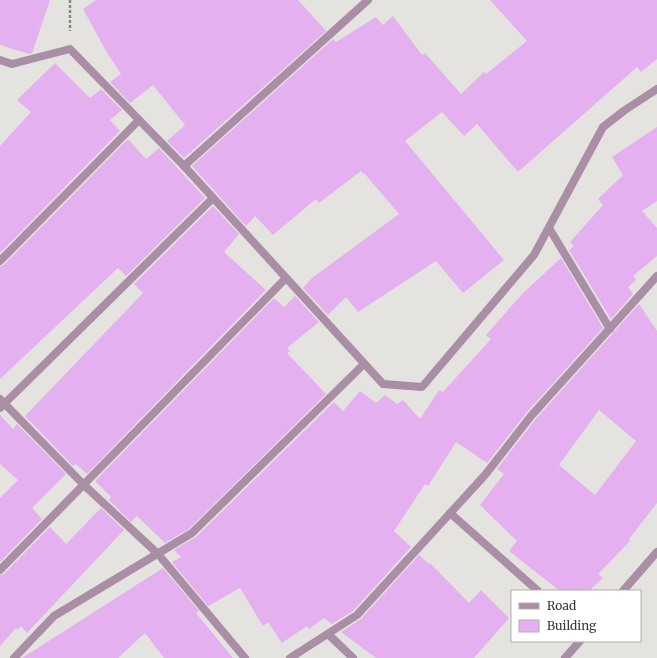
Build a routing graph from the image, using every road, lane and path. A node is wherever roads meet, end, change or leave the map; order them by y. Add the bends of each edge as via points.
1 (70, 0) edge
2 (368, 0) edge
3 (70, 49) junction
4 (0, 60) edge
5 (657, 89) edge
6 (139, 120) junction
7 (184, 166) junction
8 (213, 198) junction
9 (549, 228) junction
10 (0, 261) edge
11 (657, 276) edge
12 (286, 278) junction
13 (610, 329) junction
14 (364, 364) junction
15 (1, 404) edge
16 (84, 485) junction
17 (450, 513) junction
18 (657, 552) edge
19 (158, 554) junction
20 (0, 570) edge
21 (537, 590) edge
22 (624, 590) edge
23 (328, 634) junction
24 (579, 642) edge
25 (14, 658) edge
26 (245, 658) edge
27 (290, 658) edge
28 (353, 658) edge
29 (565, 658) edge

1 - 3 path
2 - 7 street
3 - 4 street via 12,64
3 - 6 street
5 - 9 street via 603,127
6 - 7 street
6 - 10 street
7 - 8 street
8 - 12 street
8 - 15 street
9 - 13 street
9 - 14 street via 534,255 422,387 383,384
11 - 13 street
12 - 14 street
12 - 16 street
13 - 17 street via 531,416 485,475
14 - 19 street via 192,533
15 - 16 street
16 - 19 street
16 - 20 street
17 - 21 street
17 - 23 street via 357,615
18 - 22 street
19 - 25 street via 54,616
19 - 26 street
23 - 27 street
23 - 28 street
24 - 29 street

